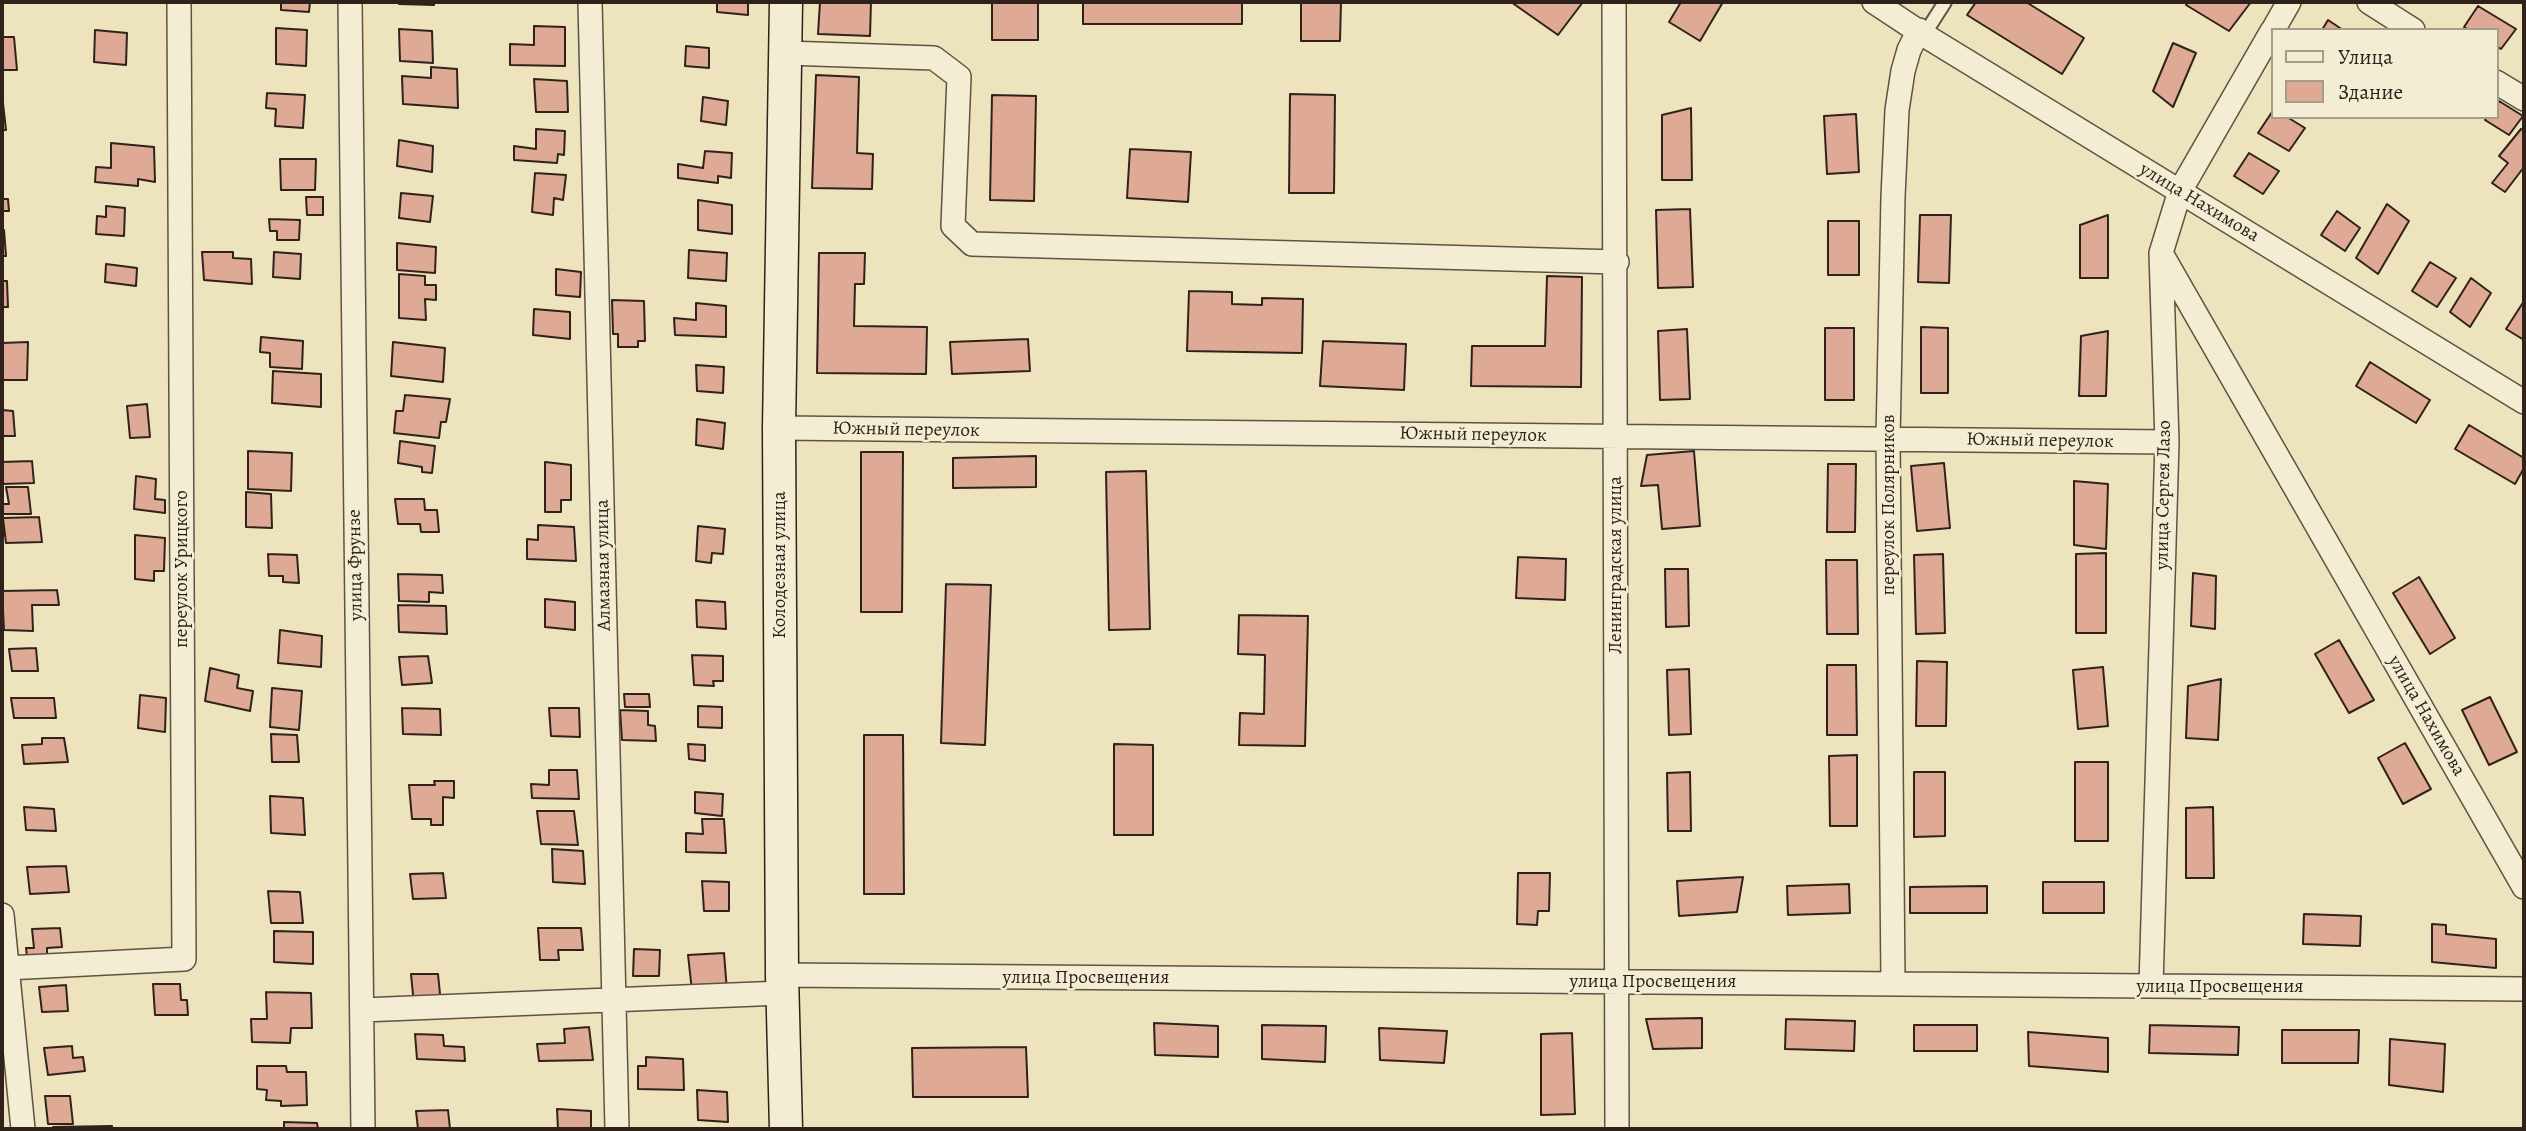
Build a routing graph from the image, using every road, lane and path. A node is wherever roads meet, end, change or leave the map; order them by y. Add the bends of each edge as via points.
1 (179, 2) edge
2 (350, 2) edge
3 (590, 2) edge
4 (786, 2) edge
5 (1614, 2) edge
6 (1874, 2) edge
7 (1945, 2) edge
8 (2289, 2) edge
9 (2369, 2) edge
10 (2274, 28) edge
11 (2410, 28) edge
12 (1922, 33) junction
13 (2270, 35) edge
14 (786, 53) junction
15 (2498, 83) edge
16 (2524, 99) edge
17 (2180, 191) junction
18 (2161, 253) junction
19 (1617, 261) junction
20 (2524, 402) edge
21 (779, 428) junction
22 (1616, 437) junction
23 (1888, 439) junction
24 (2166, 442) junction
25 (2524, 887) edge
26 (2, 915) edge
27 (7, 968) junction
28 (1616, 982) junction
29 (782, 984) junction
30 (1893, 984) junction
31 (2151, 986) junction
32 (2524, 989) edge
33 (615, 1000) junction
34 (362, 1010) junction
35 (23, 1129) edge
36 (363, 1129) edge
37 (617, 1129) edge
38 (786, 1129) edge
39 (1617, 1129) edge

1 - 27 street, переулок Урицкого via 184,959
2 - 34 street, улица Фрунзе
3 - 33 street, Алмазная улица
4 - 14 main road, Колодезная улица
5 - 19 street, Ленинградская улица
6 - 12 street, улица Нахимова
7 - 12 lane
8 - 10 street, улица Сергея Лазо
9 - 11 street
12 - 17 street, улица Нахимова
12 - 23 street, переулок Полярников via 1902,71 1897,110
13 - 17 street, улица Сергея Лазо
14 - 19 street via 934,58 959,77 953,226 972,244
14 - 21 main road, Колодезная улица
15 - 16 street
17 - 18 street, улица Сергея Лазо
17 - 20 street, улица Нахимова
18 - 24 street, улица Сергея Лазо
18 - 25 street, улица Нахимова
19 - 22 street, Ленинградская улица
21 - 22 street, Южный переулок
21 - 29 main road, Колодезная улица
22 - 23 street, Южный переулок
22 - 28 street, Ленинградская улица
23 - 24 street, Южный переулок
23 - 30 street, переулок Полярников
24 - 31 street, улица Сергея Лазо
26 - 27 street
27 - 35 street
28 - 29 street, улица Просвещения
28 - 30 street, улица Просвещения
28 - 39 street, Ленинградская улица
29 - 33 street, улица Просвещения
29 - 38 main road, Колодезная улица
30 - 31 street, улица Просвещения
31 - 32 street, улица Просвещения
33 - 34 street, улица Просвещения
33 - 37 street, Алмазная улица
34 - 36 street, улица Фрунзе

